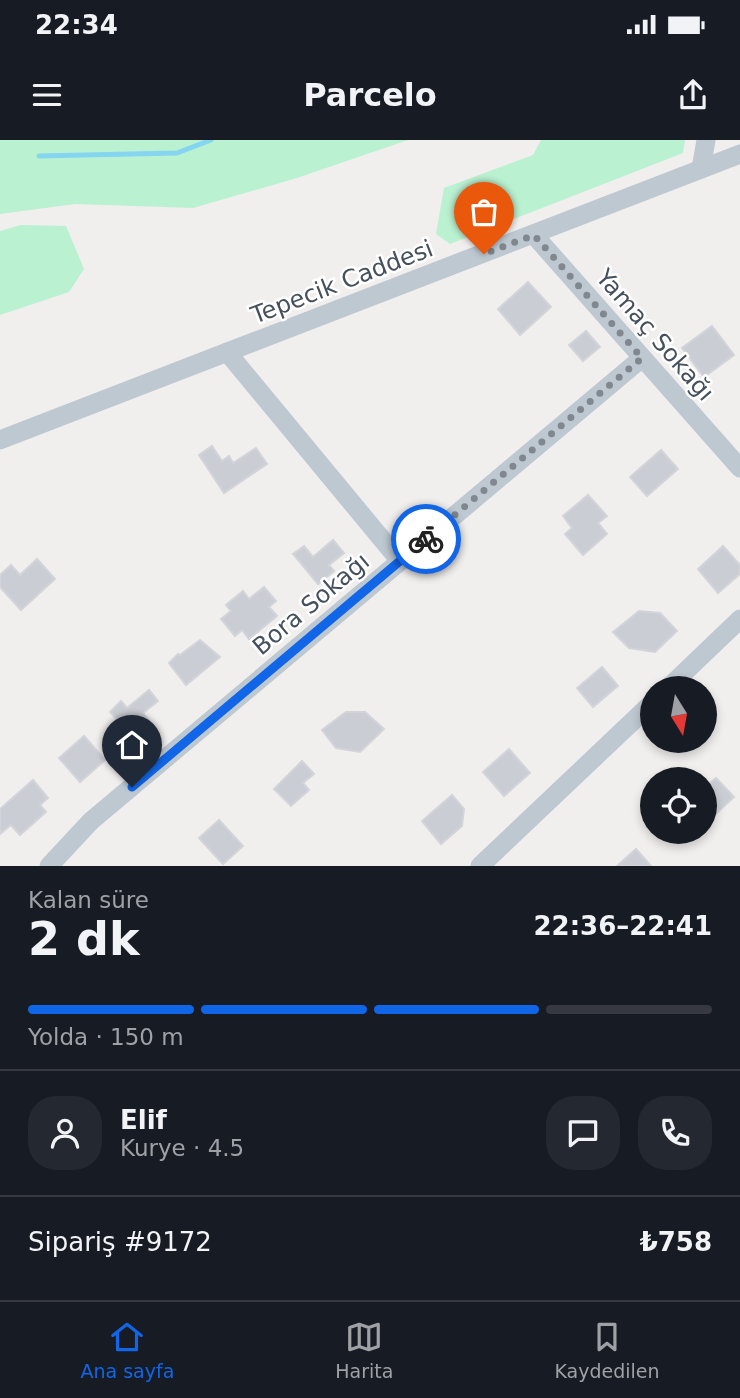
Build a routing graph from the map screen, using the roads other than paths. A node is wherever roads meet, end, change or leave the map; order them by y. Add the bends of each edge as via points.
1 (706, 140) edge
2 (740, 154) edge
3 (701, 169) junction
4 (534, 235) junction
5 (227, 352) junction
6 (642, 358) junction
7 (0, 440) edge
8 (740, 468) edge
9 (400, 561) junction
10 (740, 619) edge
11 (681, 676) edge
12 (640, 714) edge
13 (49, 866) edge
14 (480, 866) edge

1 - 3 street
2 - 3 street, Tepecik Caddesi
3 - 4 street, Tepecik Caddesi
4 - 5 street, Tepecik Caddesi
4 - 6 street, Yamaç Sokağı
5 - 7 street, Tepecik Caddesi
5 - 9 street
6 - 8 street, Yamaç Sokağı
6 - 9 street, Bora Sokağı
9 - 13 street, Bora Sokağı via 91,821
10 - 11 street
12 - 14 street

